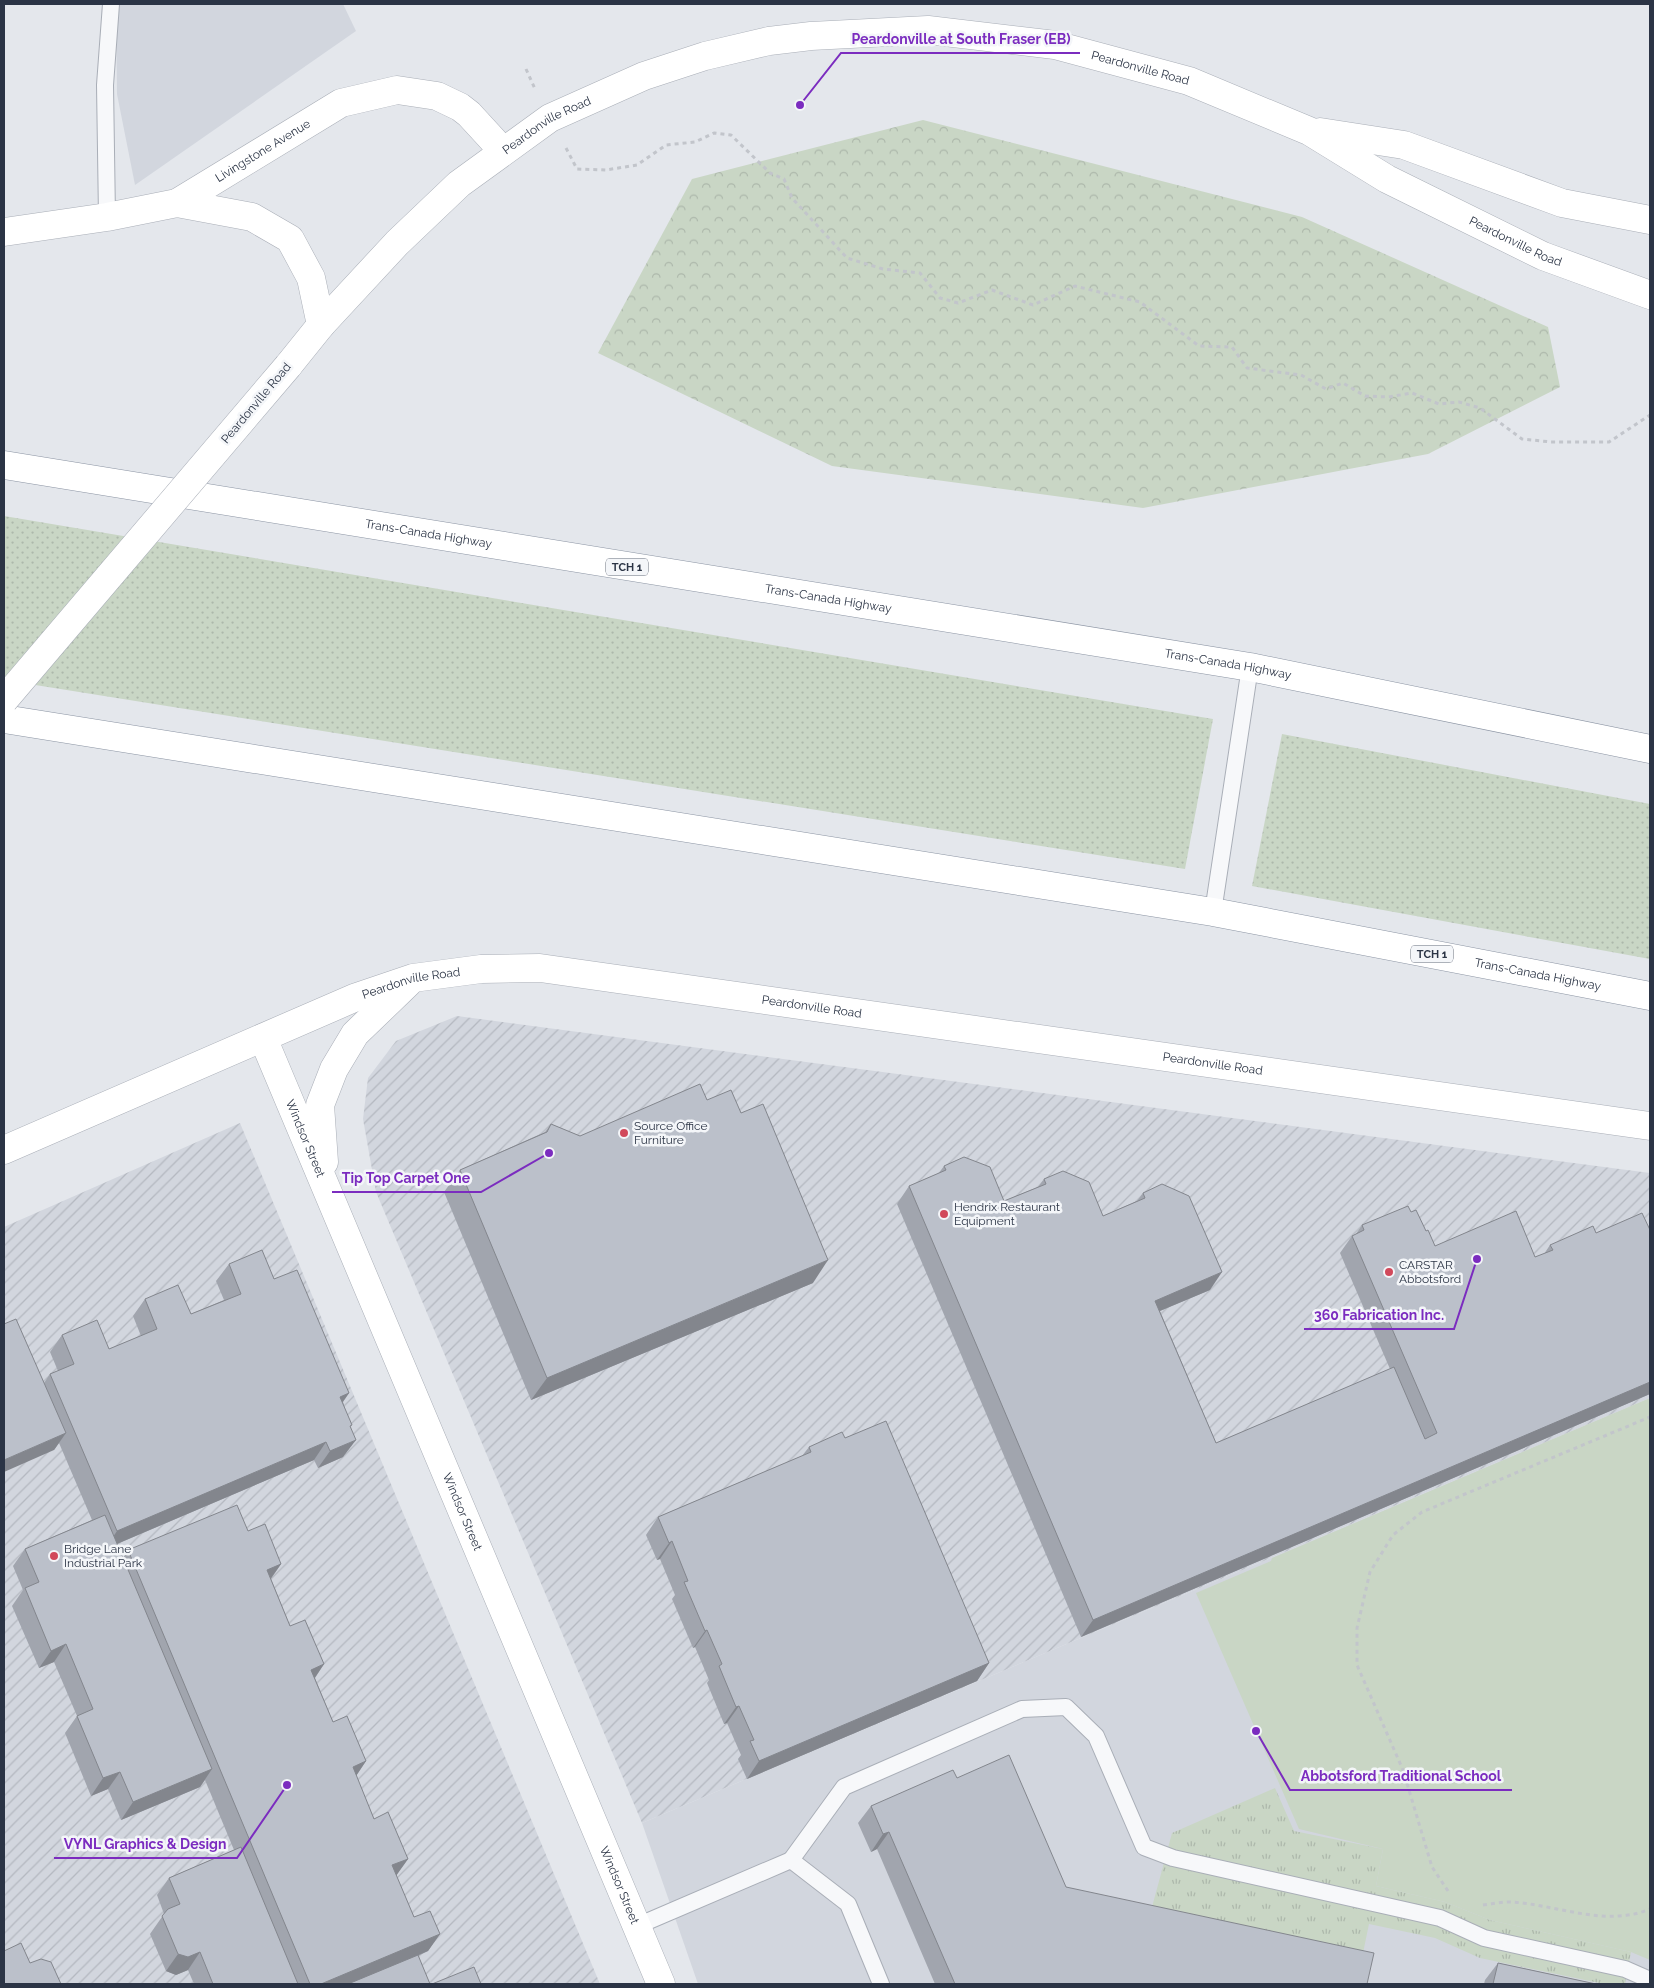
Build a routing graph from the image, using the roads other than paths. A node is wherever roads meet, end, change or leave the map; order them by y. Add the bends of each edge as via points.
1 (111, 4) edge
2 (1309, 131) junction
3 (503, 151) junction
4 (177, 203) junction
5 (107, 217) junction
6 (1650, 220) edge
7 (4, 232) edge
8 (1650, 296) edge
9 (322, 325) junction
10 (4, 466) edge
11 (1250, 667) junction
12 (4, 700) edge
13 (4, 719) edge
14 (1650, 749) edge
15 (1213, 912) junction
16 (413, 978) junction
17 (1650, 996) edge
18 (263, 1038) junction
19 (1650, 1126) edge
20 (4, 1150) edge
21 (326, 1183) junction
22 (791, 1860) junction
23 (637, 1926) junction
24 (1650, 1980) edge
25 (661, 1984) edge
26 (881, 1984) edge

1 - 5 lane via 105,85
2 - 3 main road, Peardonville Road via 1189,81 1065,48 928,30 811,36 769,41 705,56 644,76 550,118
2 - 6 main road, Peardonville Road via 1404,146 1562,203
2 - 8 main road, Peardonville Road via 1387,179 1543,256
3 - 4 main road, Livingstone Avenue via 460,107 438,96 396,90 342,102
3 - 9 main road, Peardonville Road via 459,184 397,243
4 - 5 main road, Livingstone Avenue
4 - 9 main road via 252,217 290,239 311,278
5 - 7 main road, Livingstone Avenue
9 - 12 main road, Peardonville Road, bridge
10 - 11 main road, Trans-Canada Highway / TCH 1
11 - 14 main road, Trans-Canada Highway / TCH 1
11 - 15 lane
13 - 15 main road, Trans-Canada Highway / TCH 1
15 - 17 main road, Trans-Canada Highway / TCH 1
16 - 18 main road, Peardonville Road via 354,998
16 - 19 main road, Peardonville Road via 481,969 540,968
16 - 21 main road via 355,1034 334,1069 320,1105
18 - 20 main road, Peardonville Road
18 - 21 main road, Windsor Street
21 - 23 main road, Windsor Street
22 - 23 lane
22 - 24 lane via 844,1787 1022,1709 1066,1707 1096,1736 1144,1848 1172,1858 1440,1918 1484,1938 1624,1969
22 - 26 lane via 848,1904
23 - 25 main road, Windsor Street

